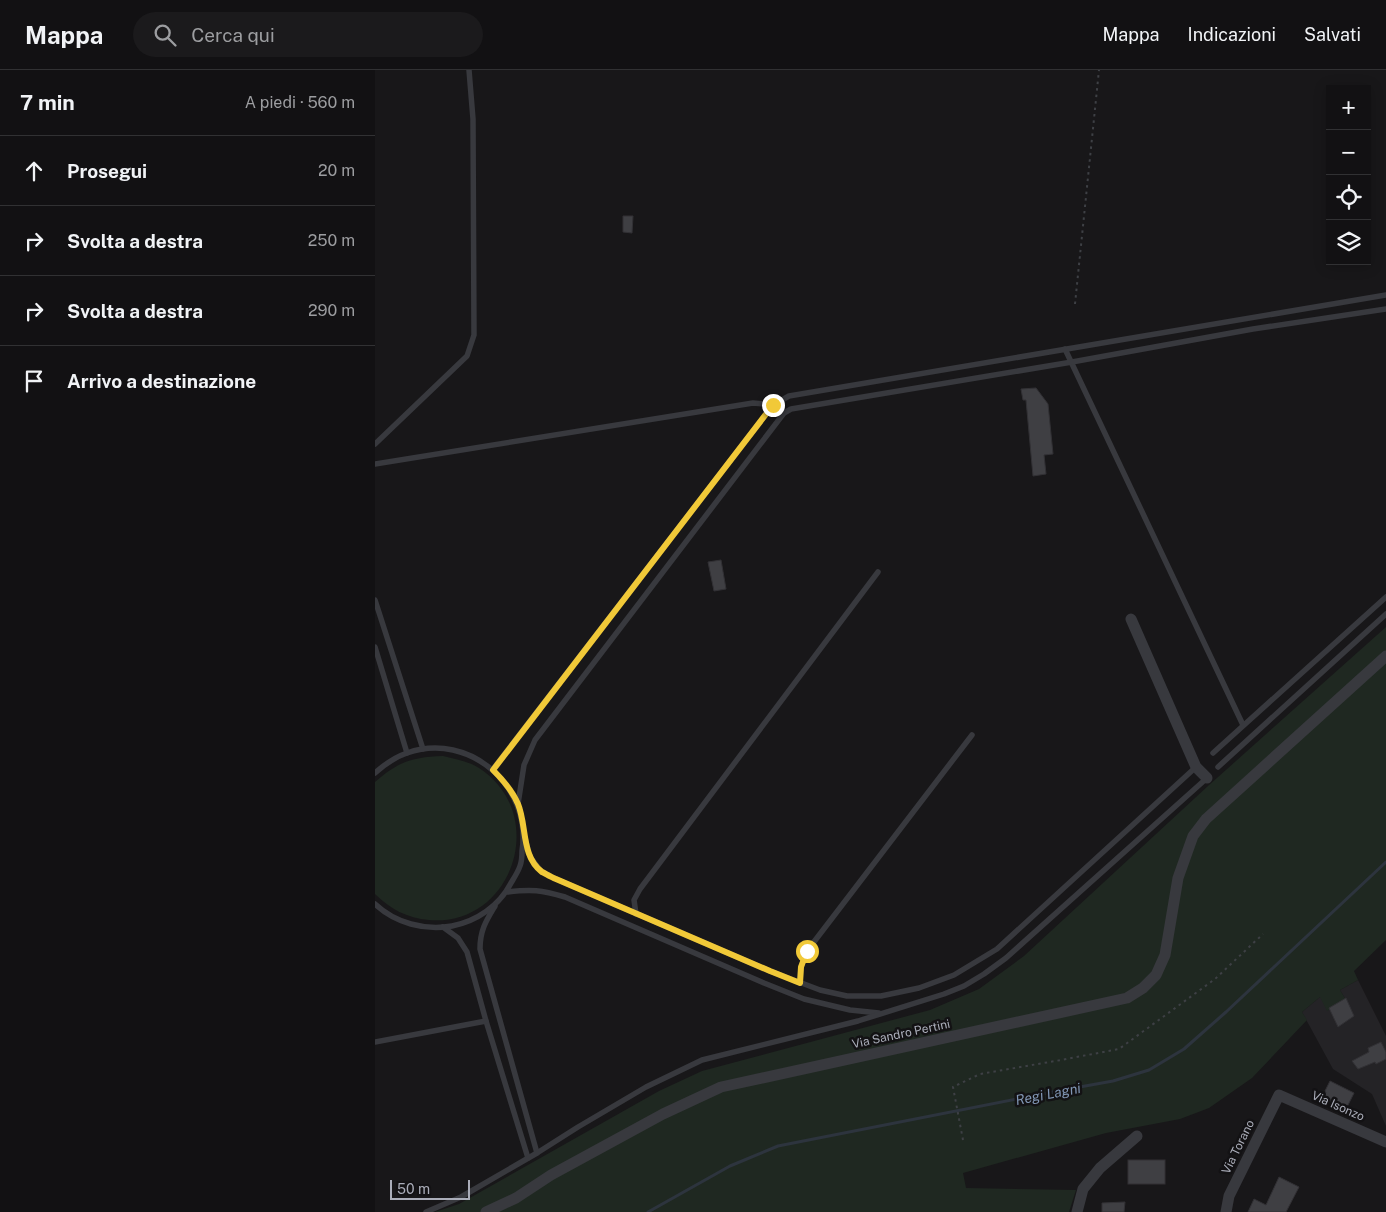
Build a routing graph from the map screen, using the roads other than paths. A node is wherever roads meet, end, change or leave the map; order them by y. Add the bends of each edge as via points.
1 (469, 70) edge
2 (1386, 295) edge
3 (1386, 309) edge
4 (1065, 349) junction
5 (1072, 362) junction
6 (773, 405) junction
7 (375, 444) edge
8 (375, 464) edge
9 (878, 572) dead end
10 (1386, 596) edge
11 (375, 600) edge
12 (1386, 614) edge
13 (1131, 619) dead end
14 (375, 647) edge
15 (1386, 656) edge
16 (1243, 725) junction
17 (972, 735) dead end
18 (423, 749) junction
19 (407, 753) junction
20 (1213, 753) dead end
21 (1218, 766) dead end
22 (1196, 767) junction
23 (493, 770) junction
24 (375, 773) edge
25 (1207, 778) joint
26 (518, 804) junction
27 (525, 838) junction
28 (507, 892) junction
29 (375, 904) edge
30 (495, 904) junction
31 (636, 914) junction
32 (443, 927) junction
33 (800, 983) junction
34 (884, 1013) junction
35 (486, 1020) junction
36 (375, 1042) edge
37 (1279, 1095) joint
38 (1137, 1136) dead end
39 (1386, 1142) edge
40 (537, 1152) junction
41 (528, 1158) junction
42 (426, 1212) edge
43 (486, 1212) edge
44 (1077, 1212) edge
45 (1226, 1212) edge

1 - 7 lane via 473,119 474,335 467,356
2 - 4 lane
3 - 5 lane
4 - 5 lane
4 - 6 lane via 789,396
5 - 16 lane
5 - 26 lane via 791,409 784,413 535,740 524,765
6 - 8 lane via 753,403
6 - 23 lane
9 - 31 lane via 640,889 634,900
10 - 16 lane
11 - 18 lane
12 - 21 lane
13 - 22 street
14 - 19 lane
15 - 43 street, Via Sandro Pertini via 1206,818 1193,836 1178,878 1165,956 1156,975 1127,998 721,1087 663,1114
16 - 20 lane
17 - 33 lane via 807,951
18 - 19 lane
18 - 23 lane via 460,752
19 - 24 lane
22 - 25 street
22 - 33 lane via 997,949 954,975 919,988 881,996 847,996
23 - 26 lane
25 - 34 lane via 1006,958 964,986
26 - 27 lane
27 - 28 lane via 520,866
27 - 31 lane via 530,856 541,871
28 - 30 lane
28 - 34 lane via 539,890 565,897 805,999 850,1010
29 - 32 lane via 400,921 421,927
30 - 32 lane via 462,924
30 - 40 lane via 480,937 480,949
31 - 33 lane
32 - 35 lane via 458,938 467,952
34 - 40 lane via 702,1060 647,1087
35 - 36 lane
35 - 41 lane
37 - 39 street, Via Isonzo
37 - 45 street, Via Torano via 1229,1196
38 - 44 street via 1099,1168 1083,1189
40 - 41 lane
41 - 42 lane via 461,1197

